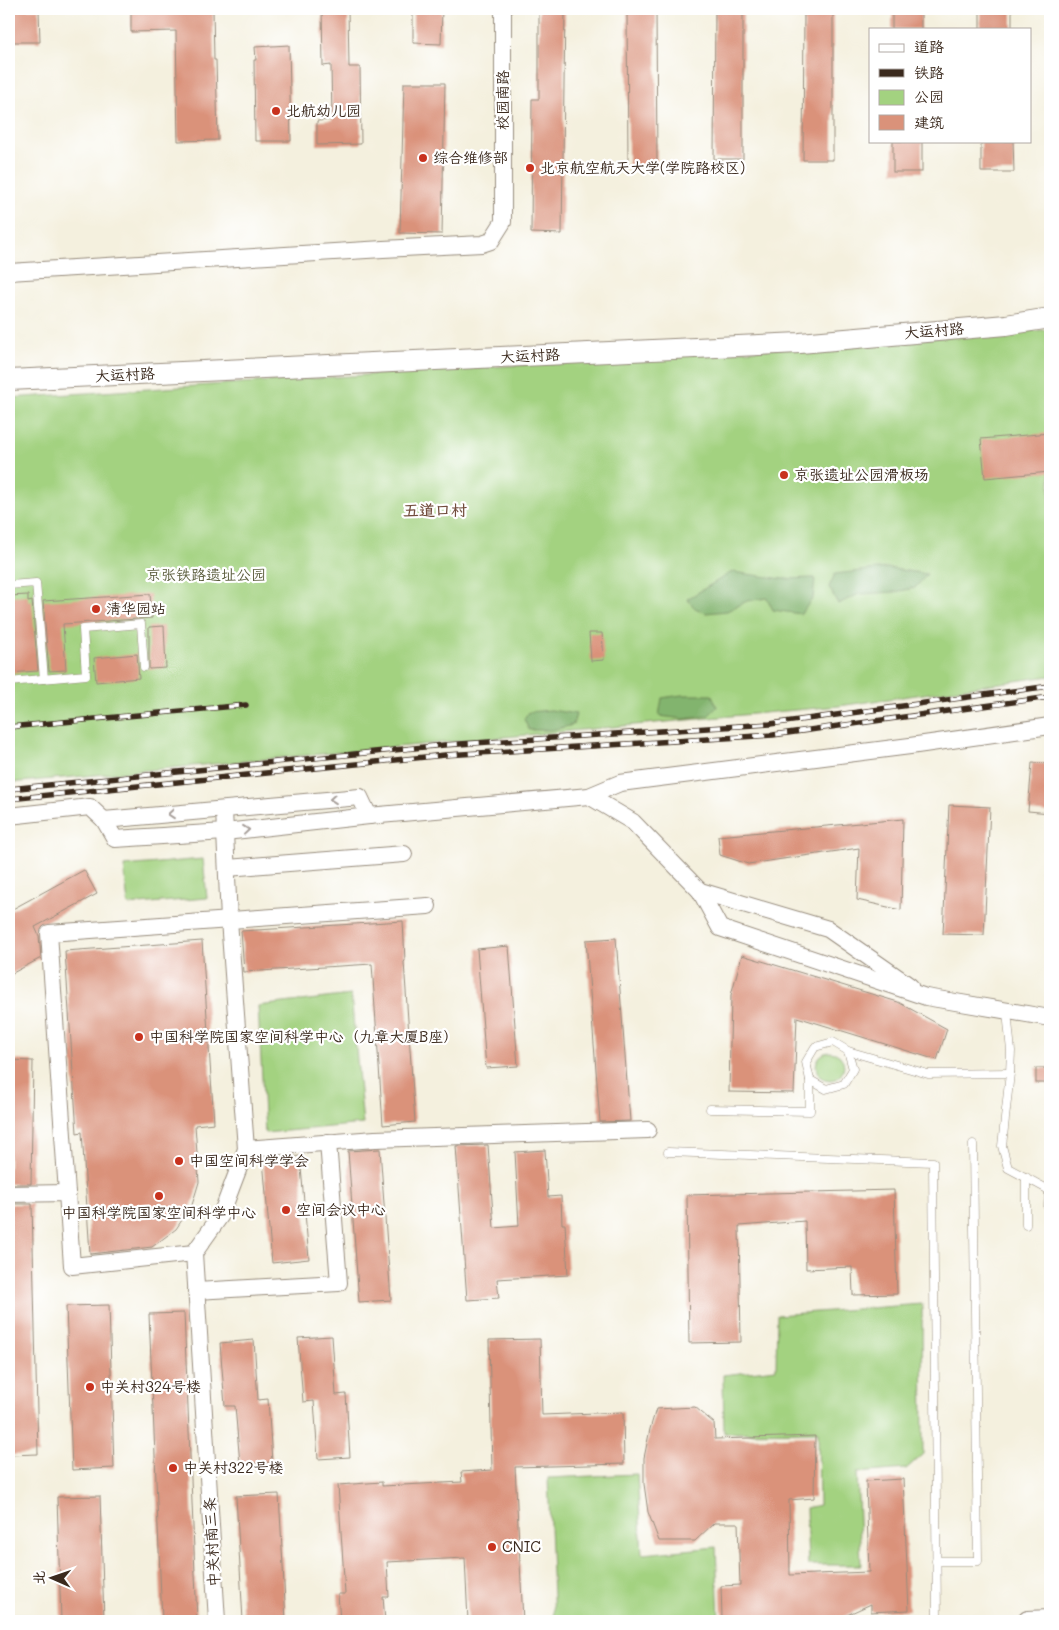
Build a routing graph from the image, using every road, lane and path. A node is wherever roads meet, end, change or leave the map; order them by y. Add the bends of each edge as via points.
1 (502, 9) edge
2 (9, 272) edge
3 (1050, 318) edge
4 (9, 380) edge
5 (9, 585) edge
6 (144, 667) dead end
7 (44, 679) junction
8 (9, 682) edge
9 (1050, 726) edge
10 (589, 796) junction
11 (224, 810) junction
12 (9, 816) edge
13 (369, 816) junction
14 (104, 820) junction
15 (225, 832) junction
16 (404, 854) dead end
17 (227, 868) junction
18 (700, 891) junction
19 (428, 906) dead end
20 (229, 920) junction
21 (926, 997) junction
22 (1008, 1012) junction
23 (1050, 1018) edge
24 (848, 1051) junction
25 (1010, 1073) junction
26 (810, 1080) junction
27 (710, 1109) dead end
28 (648, 1130) dead end
29 (328, 1142) junction
30 (973, 1144) dead end
31 (246, 1148) junction
32 (668, 1152) dead end
33 (1026, 1177) junction
34 (1049, 1189) edge
35 (67, 1193) junction
36 (9, 1194) edge
37 (1050, 1210) edge
38 (1026, 1225) dead end
39 (194, 1253) junction
40 (196, 1291) junction
41 (936, 1562) junction
42 (1050, 1620) edge
43 (217, 1621) edge
44 (937, 1621) edge
45 (1028, 1621) edge

1 - 2 street, 校园南路 via 503,222 492,241
3 - 4 street, 大运村路 via 1006,325 800,343
5 - 7 lane via 36,583
6 - 7 lane via 141,624 83,629 86,675
7 - 8 lane
9 - 10 street via 620,783
10 - 13 street
10 - 18 street via 633,822
13 -> 11 street via 360,797
11 -> 14 street
11 - 15 street
12 - 14 street via 90,807
15 -> 13 street
14 - 15 street via 115,839
15 - 17 street
16 - 17 street
17 - 20 street
18 - 21 street via 828,929
18 - 21 street via 720,928
19 - 20 street
20 - 31 street
20 - 35 street via 49,933
21 - 22 street
22 - 23 street
22 - 25 lane
24 - 25 lane via 928,1074
24 - 26 lane via 832,1042 815,1047 806,1062
24 - 26 lane via 853,1069 844,1084 826,1089
25 - 33 lane via 1002,1146 1008,1168
26 - 27 lane via 810,1111
28 - 29 street
29 - 31 street
29 - 40 street via 339,1283
30 - 41 lane via 978,1561
31 - 39 street via 221,1215
32 - 41 lane via 933,1162
33 - 34 lane
33 - 38 lane
34 - 37 lane
35 - 36 street
35 - 39 street via 72,1266
39 - 40 street, 中关村南三条
40 - 43 street, 中关村南三条
41 - 44 lane
42 - 45 street

